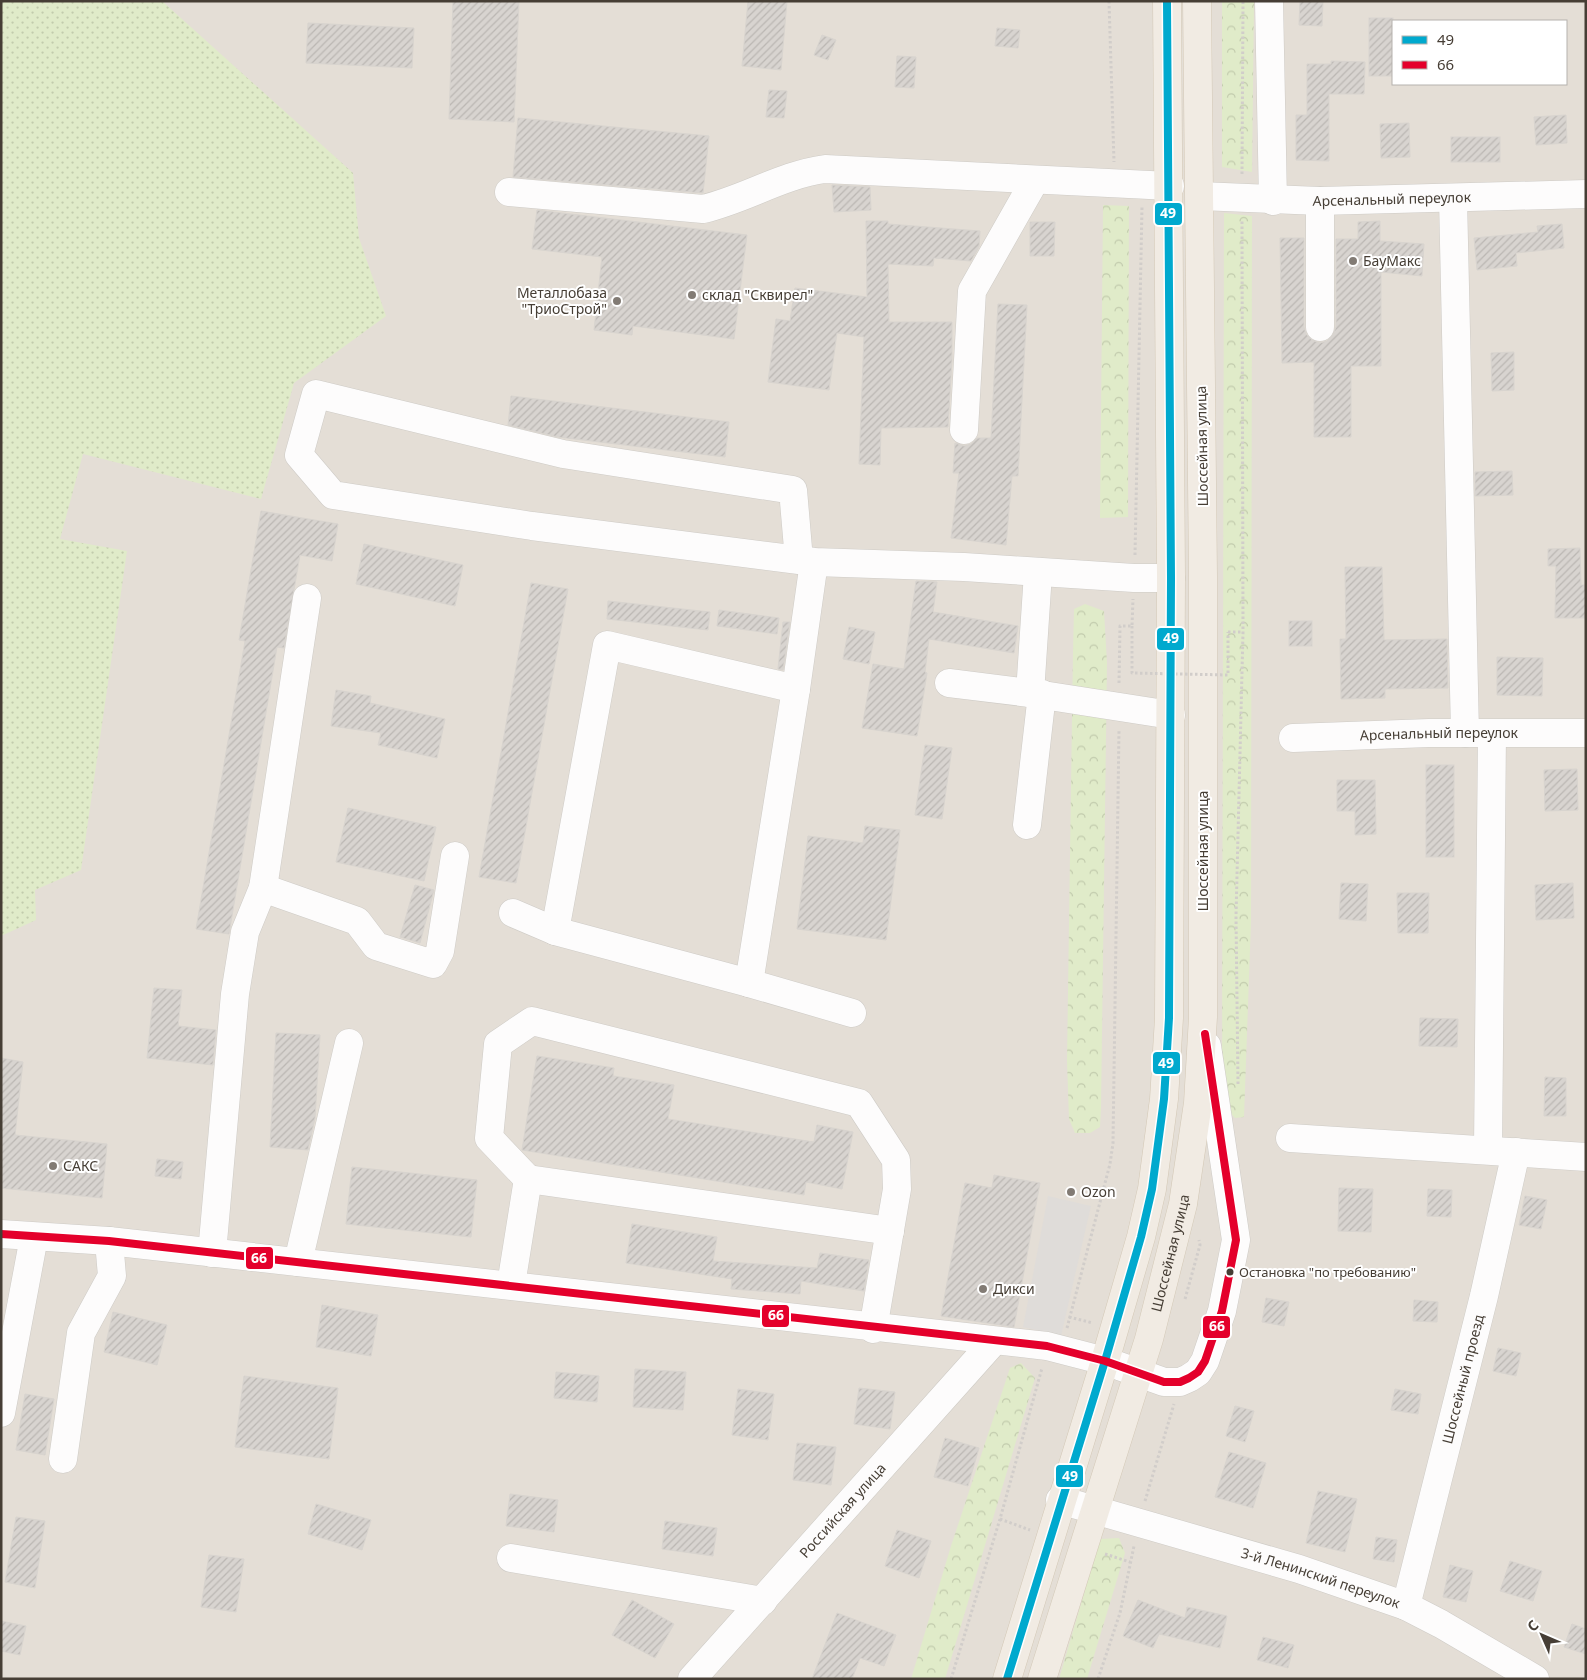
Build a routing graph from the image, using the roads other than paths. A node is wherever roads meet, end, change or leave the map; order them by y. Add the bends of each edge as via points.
1 (1167, 1) edge
2 (1197, 1) edge
3 (1269, 1) edge
4 (1035, 180) junction
5 (1170, 186) junction
6 (509, 192) dead end
7 (1586, 194) edge
8 (1200, 196) junction
9 (1453, 198) junction
10 (1272, 200) junction
11 (1320, 201) junction
12 (1320, 327) dead end
13 (964, 430) dead end
14 (806, 561) junction
15 (1038, 573) junction
16 (1171, 578) junction
17 (307, 598) dead end
18 (949, 682) dead end
19 (796, 689) junction
20 (1036, 694) junction
21 (1171, 715) junction
22 (1465, 733) junction
23 (1586, 733) edge
24 (1492, 734) junction
25 (1293, 738) dead end
26 (1027, 825) dead end
27 (455, 856) dead end
28 (263, 888) junction
29 (513, 912) dead end
30 (555, 930) junction
31 (749, 983) junction
32 (852, 1013) dead end
33 (1203, 1017) junction
34 (349, 1043) dead end
35 (1290, 1138) dead end
36 (1488, 1150) junction
37 (1516, 1152) junction
38 (1586, 1157) edge
39 (528, 1179) junction
40 (890, 1231) junction
41 (1, 1234) edge
42 (34, 1237) junction
43 (108, 1241) junction
44 (212, 1253) junction
45 (298, 1262) junction
46 (510, 1285) junction
47 (874, 1329) junction
48 (994, 1341) junction
49 (1105, 1361) junction
50 (1138, 1373) junction
51 (1, 1414) edge
52 (63, 1459) dead end
53 (1060, 1500) junction
54 (1094, 1511) junction
55 (511, 1558) dead end
56 (763, 1600) junction
57 (1406, 1606) junction
58 (692, 1679) edge
59 (1007, 1679) edge
60 (1042, 1679) edge
61 (1535, 1679) edge

1 - 5 main road
2 - 8 main road, Шоссейная улица
3 - 10 street
4 - 5 street
4 - 6 street via 825,169 800,172 724,204 703,209
4 - 13 street via 972,291
5 - 16 main road
7 - 9 street, Арсенальный переулок
8 - 10 street, Арсенальный переулок
8 - 33 main road, Шоссейная улица
9 - 11 street, Арсенальный переулок
9 - 22 street
10 - 11 street, Арсенальный переулок
11 - 12 street
14 - 14 street via 532,526 333,494 300,455 316,394 563,454 794,490
14 - 15 street
14 - 19 street
15 - 16 street
15 - 20 street
16 - 21 main road
17 - 28 street
18 - 20 street
19 - 30 street via 607,645
19 - 31 street
20 - 21 street
20 - 26 street
21 - 49 main road via 1167,1067 1152,1188
22 - 24 street, Арсенальный переулок
22 - 25 street, Арсенальный переулок
23 - 24 street, Арсенальный переулок
24 - 36 street
27 - 28 street via 440,951 433,964 376,946 357,922
28 - 44 street via 245,932 235,994
29 - 30 street
30 - 31 street
31 - 32 street
33 - 50 main road, Шоссейная улица via 1198,1102 1183,1204
33 - 50 street via 1236,1240 1222,1311 1212,1344 1198,1372 1180,1382 1164,1382
34 - 45 street
35 - 36 street
36 - 37 street
37 - 38 street
37 - 57 street, Шоссейный проезд via 1484,1296
39 - 40 street
39 - 40 street via 489,1138 498,1044 532,1021 860,1103 896,1160 897,1188
39 - 46 street
40 - 47 street
41 - 42 street
42 - 43 street
42 - 51 street
43 - 44 street
43 - 52 street via 112,1276 81,1333
44 - 45 street
45 - 46 street
46 - 47 street
47 - 48 street
48 - 49 street via 1057,1338
48 - 56 street, Российская улица
49 - 50 street
49 - 53 main road
50 - 54 main road, Шоссейная улица
53 - 54 street, 3-й Ленинский переулок
53 - 59 main road
54 - 57 street, 3-й Ленинский переулок via 1299,1569
54 - 60 main road, Шоссейная улица
55 - 56 street
56 - 58 street, Российская улица
57 - 61 street, 3-й Ленинский переулок

